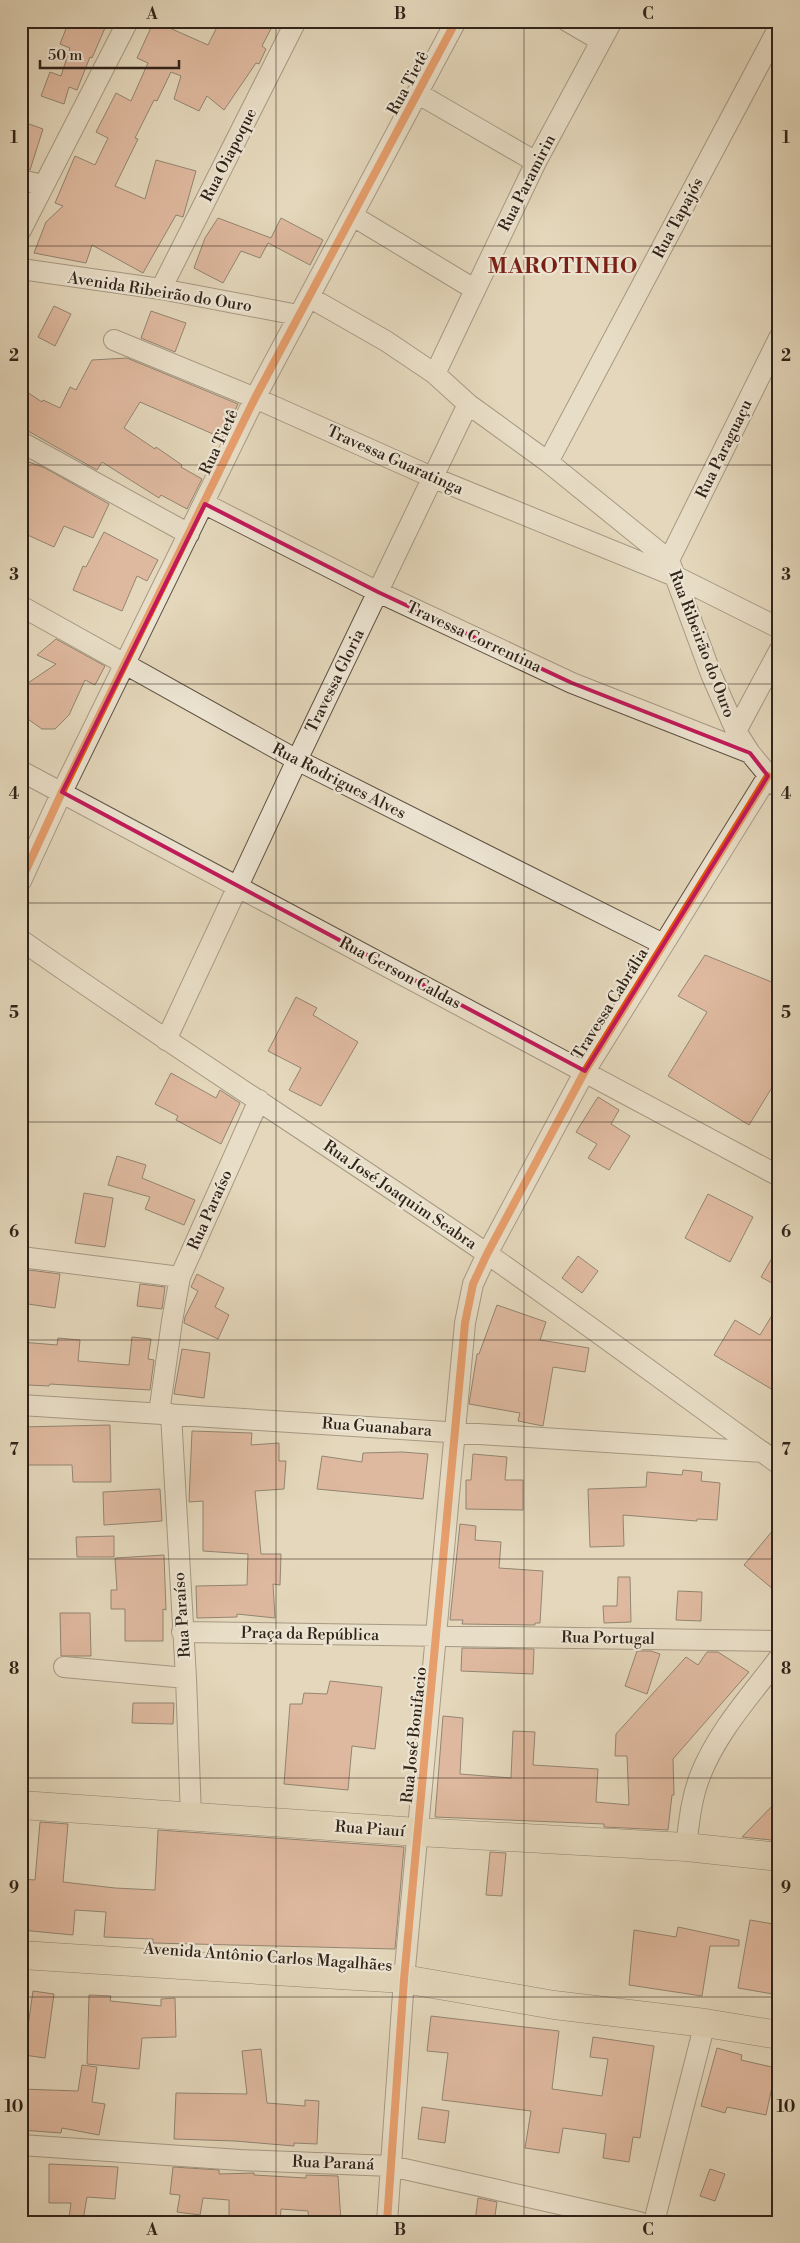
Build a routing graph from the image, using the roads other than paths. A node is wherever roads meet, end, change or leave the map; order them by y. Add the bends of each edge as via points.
1 (128, 21) edge
2 (296, 21) edge
3 (456, 21) edge
4 (567, 21) edge
5 (612, 21) edge
6 (779, 27) edge
7 (601, 41) junction
8 (418, 93) junction
9 (536, 162) junction
10 (21, 180) edge
11 (42, 186) junction
12 (353, 216) junction
13 (21, 230) edge
14 (21, 269) edge
15 (161, 289) junction
16 (474, 289) junction
17 (309, 297) junction
18 (298, 315) junction
19 (779, 338) edge
20 (114, 340) dead end
21 (434, 374) junction
22 (255, 398) junction
23 (468, 404) junction
24 (21, 442) edge
25 (548, 462) junction
26 (434, 478) junction
27 (205, 504) junction
28 (189, 534) junction
29 (673, 568) junction
30 (378, 592) junction
31 (21, 606) edge
32 (779, 628) edge
33 (779, 651) edge
34 (126, 663) junction
35 (736, 731) junction
36 (750, 753) junction
37 (297, 760) junction
38 (21, 771) edge
39 (773, 782) edge
40 (62, 792) junction
41 (21, 881) edge
42 (238, 887) junction
43 (21, 940) edge
44 (663, 944) junction
45 (166, 1040) junction
46 (585, 1071) junction
47 (259, 1100) junction
48 (779, 1176) edge
49 (486, 1254) junction
50 (21, 1257) edge
51 (180, 1278) junction
52 (21, 1405) edge
53 (165, 1413) junction
54 (455, 1432) junction
55 (771, 1458) edge
56 (182, 1632) junction
57 (437, 1636) junction
58 (779, 1641) edge
59 (779, 1658) edge
60 (64, 1667) dead end
61 (186, 1678) junction
62 (21, 1805) edge
63 (191, 1817) junction
64 (418, 1832) junction
65 (686, 1847) junction
66 (779, 1857) edge
67 (21, 1955) edge
68 (404, 1980) junction
69 (706, 2023) junction
70 (779, 2035) edge
71 (21, 2145) edge
72 (391, 2166) junction
73 (387, 2222) edge
74 (639, 2222) edge
75 (654, 2222) edge

1 - 11 street
2 - 15 street, Rua Oiapoque
3 - 8 street, Rua Tietê
4 - 7 street
5 - 7 street, Rua Paramirin
6 - 25 street, Rua Tapajós
7 - 9 street, Rua Paramirin
8 - 9 street
8 - 12 street, Rua Tietê
9 - 16 street, Rua Paramirin
10 - 11 street
11 - 13 street
12 - 16 street
12 - 17 street, Rua Tietê
14 - 15 street, Avenida Ribeirão do Ouro
15 - 18 street, Avenida Ribeirão do Ouro
16 - 21 street, Rua Paramirin
17 - 18 street, Rua Tietê
17 - 21 street via 386,341
18 - 22 street, Rua Tietê
19 - 29 street, Rua Paraguaçu
20 - 22 street, Travessa Guaratinga
21 - 23 street
22 - 26 street, Travessa Guaratinga
22 - 27 street, Rua Tietê
23 - 25 street, Rua Ribeirão do Ouro
23 - 26 street, Travessa Gloria
24 - 28 street
25 - 29 street, Rua Ribeirão do Ouro
26 - 29 street, Travessa Guaratinga
26 - 30 street, Travessa Gloria
27 - 28 street, Rua Tietê
27 - 30 street, Travessa Correntina
28 - 34 street, Rua Tietê
29 - 32 street
29 - 35 street, Rua Ribeirão do Ouro via 711,674
30 - 36 street, Travessa Correntina via 572,682
30 - 37 street, Travessa Gloria
31 - 34 street, Rua Rodrigues Alves
33 - 35 street
34 - 37 street, Rua Rodrigues Alves
34 - 40 street, Rua Tietê
35 - 36 street, Rua Ribeirão do Ouro
36 - 39 street, Rua Ribeirão do Ouro
37 - 42 street, Travessa Gloria
37 - 44 street, Rua Rodrigues Alves
38 - 40 street, Rua Gerson Caldas
39 - 44 street, Travessa Cabrália
40 - 41 street, Rua Tietê
40 - 42 street, Rua Gerson Caldas
42 - 45 street, Travessa Gloria
42 - 46 street, Rua Gerson Caldas
43 - 45 street, Rua José Joaquim Seabra
44 - 46 street, Travessa Cabrália
45 - 47 street, Rua José Joaquim Seabra
46 - 48 street, Rua Gerson Caldas
46 - 49 street, Travessa Cabrália
47 - 49 street, Rua José Joaquim Seabra
47 - 51 street, Rua Paraíso
49 - 54 street, Rua José Bonifacio via 473,1284 465,1323
49 - 55 street, Rua José Joaquim Seabra
50 - 51 street
51 - 53 street, Rua Paraíso via 172,1321
52 - 53 street, Rua Guanabara
53 - 54 street, Rua Guanabara
53 - 56 street, Rua Paraíso
54 - 55 street, Rua Guanabara
54 - 57 street, Rua José Bonifacio
56 - 57 street, Praça da República
56 - 61 street, Rua Paraíso
57 - 58 street, Rua Portugal
57 - 64 street, Rua José Bonifacio
59 - 65 street via 717,1741 700,1775 691,1805
60 - 61 street
61 - 63 street, Rua Paraíso
62 - 63 main road, Rua Piauí
63 - 64 main road, Rua Piauí
64 - 65 main road, Rua Piauí
64 - 68 street, Rua José Bonifacio
65 - 66 main road, Rua Piauí
67 - 68 main road, Avenida Antônio Carlos Magalhães
68 - 69 main road, Avenida Antônio Carlos Magalhães via 554,2005
68 - 72 street, Rua José Bonifacio
69 - 70 main road, Avenida Antônio Carlos Magalhães
69 - 75 street
71 - 72 street, Rua Paraná via 240,2160
72 - 73 street, Rua José Bonifacio
72 - 74 street, Rua Paraná

